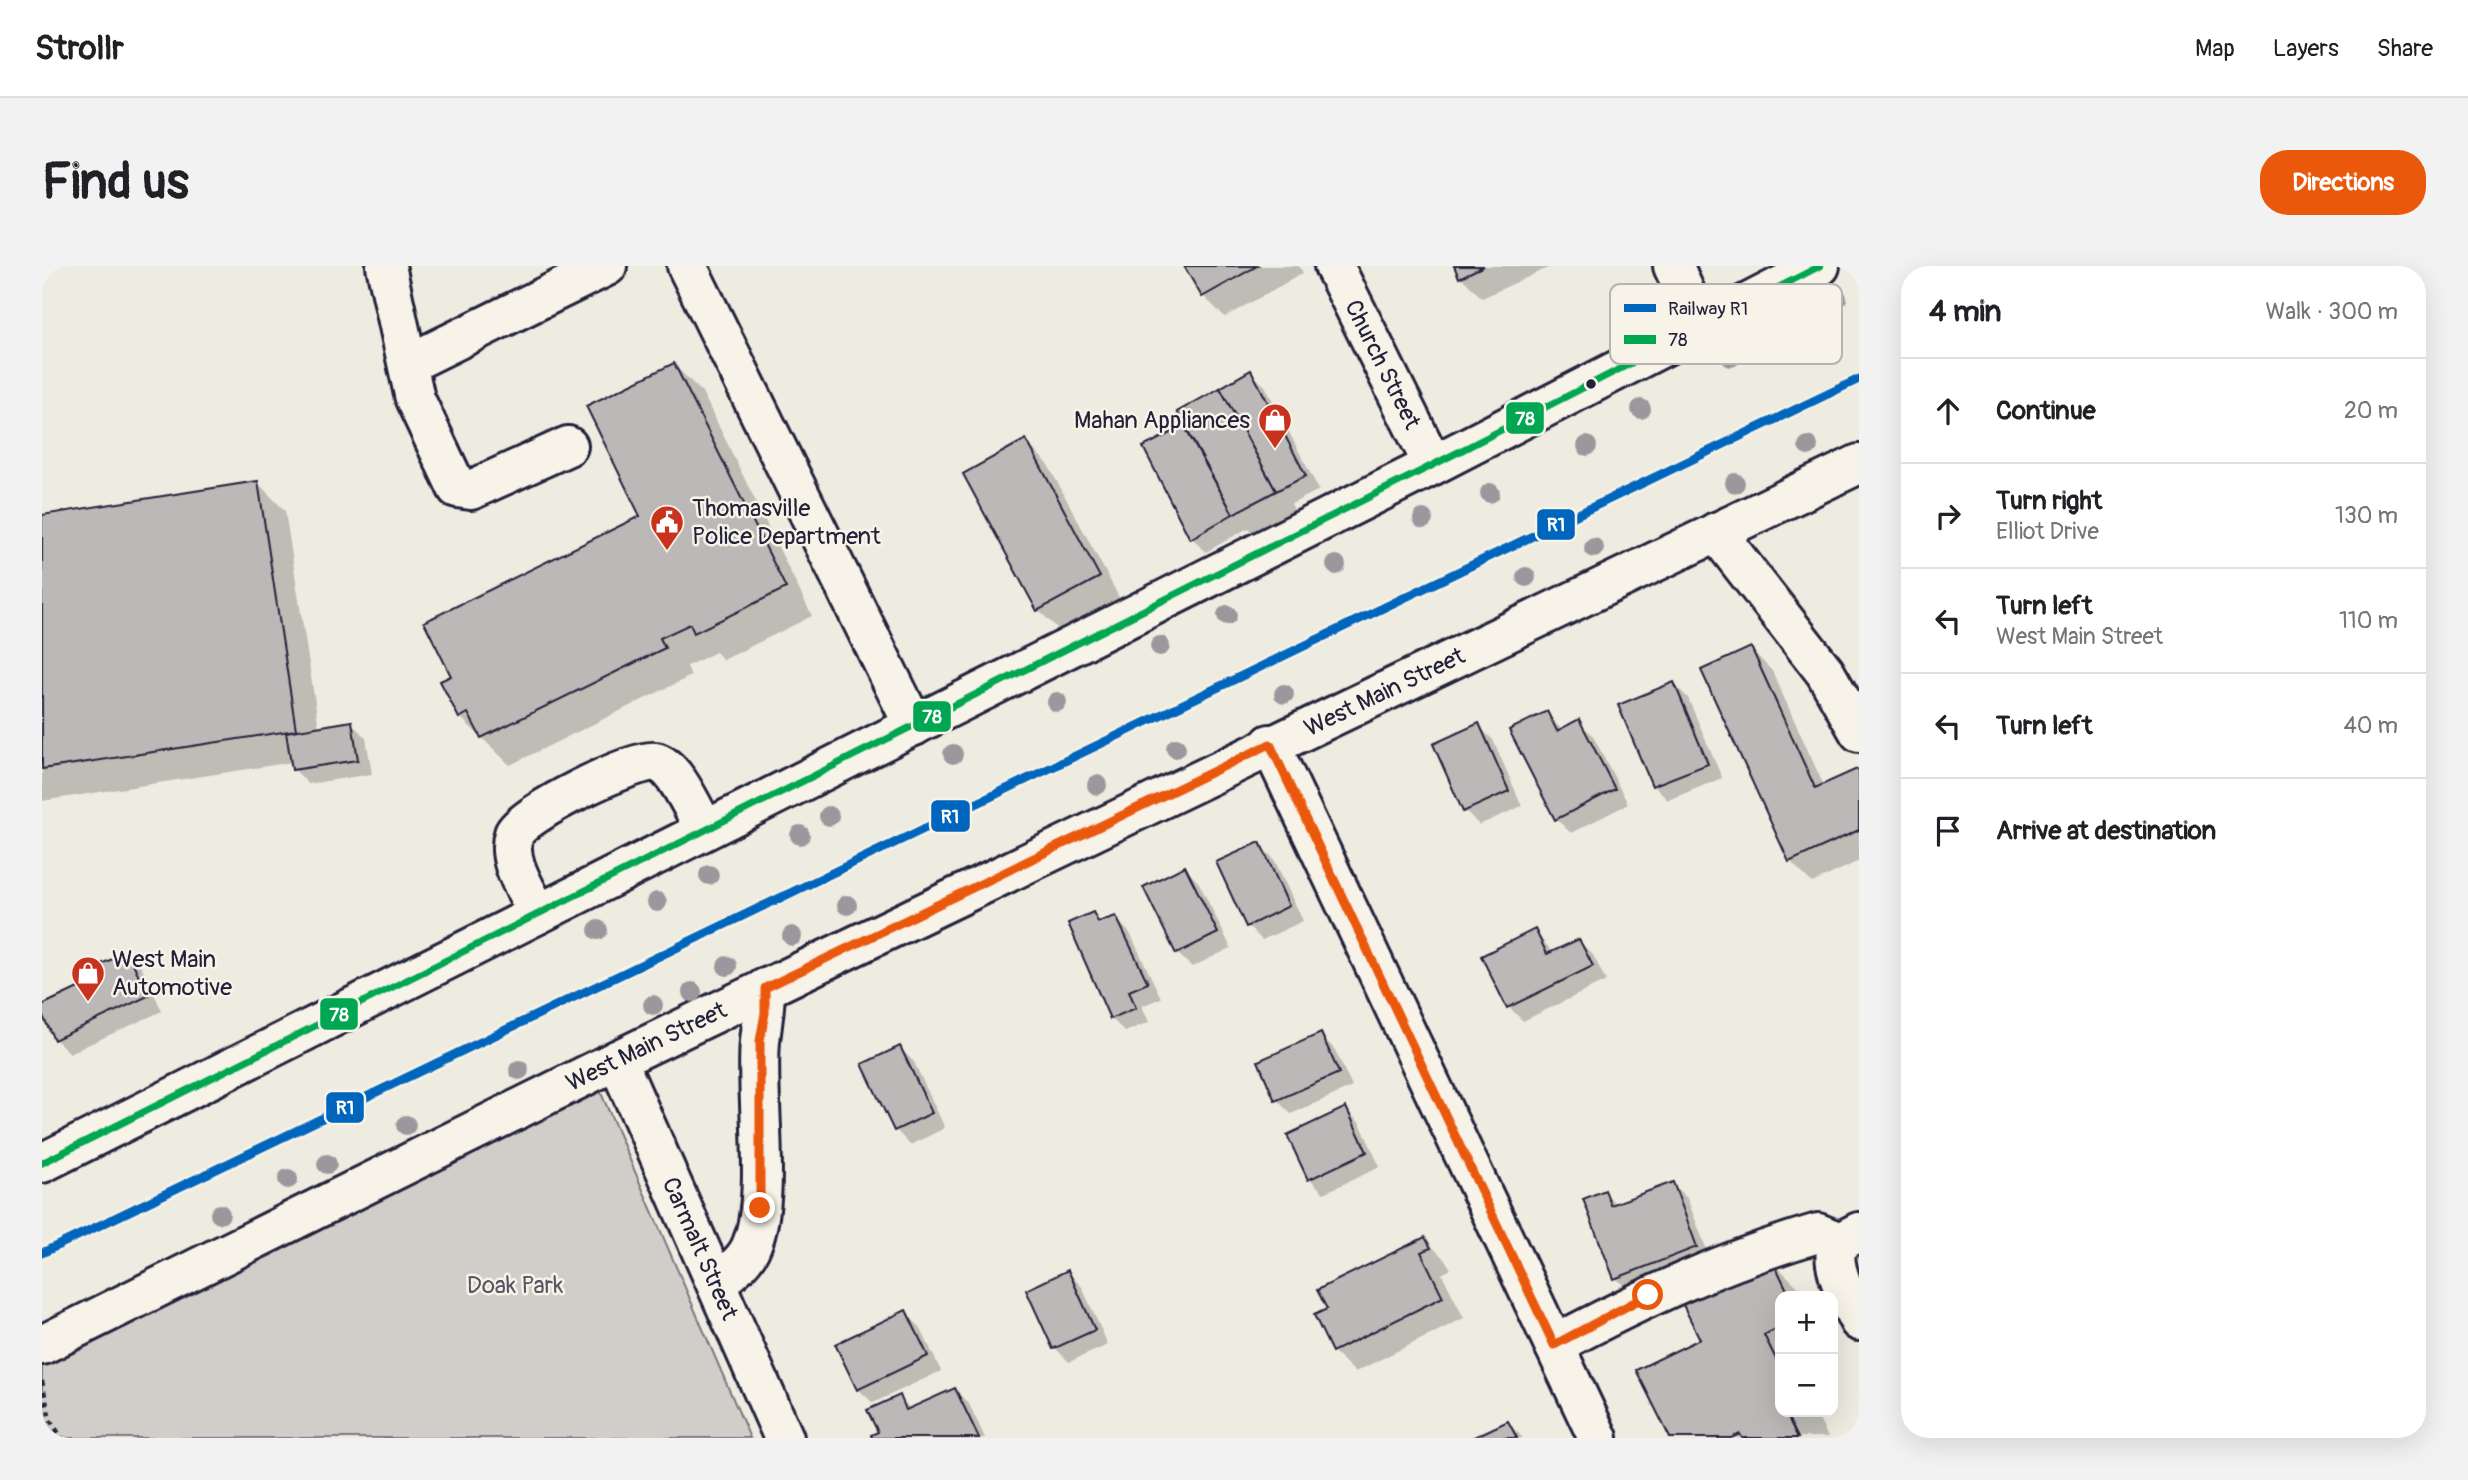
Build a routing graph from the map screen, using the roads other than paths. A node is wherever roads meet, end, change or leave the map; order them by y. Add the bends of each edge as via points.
1 (386, 266) edge
2 (607, 266) edge
3 (687, 266) edge
4 (1334, 266) edge
5 (1673, 266) edge
6 (1804, 269) edge
7 (1681, 284) edge
8 (1777, 284) edge
9 (408, 364) junction
10 (1629, 364) edge
11 (568, 446) dead end
12 (1859, 464) edge
13 (1433, 465) junction
14 (1716, 532) junction
15 (914, 726) junction
16 (1859, 732) edge
17 (1270, 744) junction
18 (705, 830) junction
19 (538, 914) junction
20 (765, 988) junction
21 (617, 1060) junction
22 (44, 1153) edge
23 (1850, 1237) edge
24 (716, 1283) junction
25 (1859, 1321) edge
26 (42, 1345) edge
27 (1554, 1345) junction
28 (784, 1438) edge
29 (1598, 1438) edge

1 - 9 street
2 - 9 street
3 - 15 street
4 - 13 street, Church Street
5 - 7 street
6 - 8 street
9 - 11 street via 415,400 457,488 471,490
10 - 13 street
12 - 14 street, West Main Street
13 - 15 street
14 - 16 street via 1825,672
14 - 17 street, West Main Street
15 - 18 street
17 - 20 street, West Main Street
17 - 27 street
18 - 19 street
18 - 19 street via 670,769 655,761 635,764 529,816 514,831 510,854
19 - 22 street
20 - 21 street, West Main Street
20 - 24 street via 760,1041 760,1208 752,1245
21 - 24 street, Carmalt Street
21 - 26 street, West Main Street
23 - 25 street via 1835,1252 1835,1266
23 - 27 street via 1818,1233 1748,1253 1648,1295
24 - 28 street, Carmalt Street
27 - 29 street

